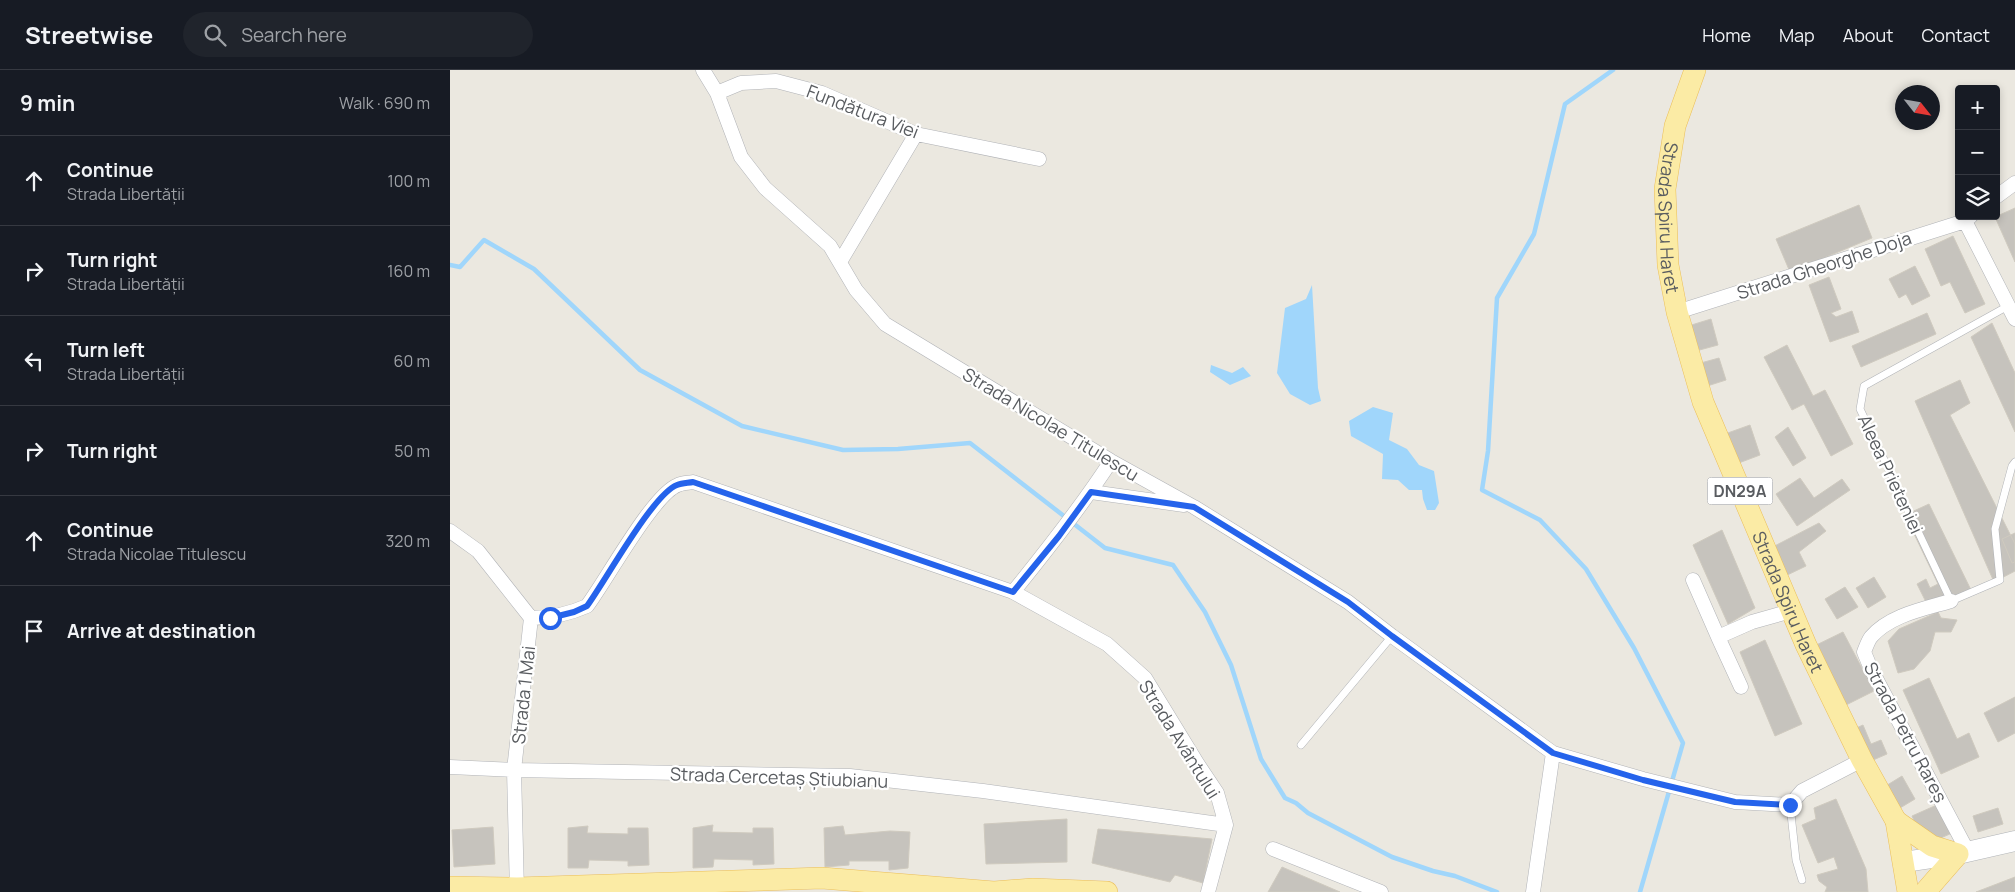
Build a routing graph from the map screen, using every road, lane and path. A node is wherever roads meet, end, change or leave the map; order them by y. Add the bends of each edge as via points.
1 (703, 70) edge
2 (1695, 70) edge
3 (717, 93) junction
4 (916, 134) junction
5 (1039, 159) dead end
6 (2015, 183) edge
7 (2000, 194) edge
8 (1965, 220) edge
9 (1968, 220) edge
10 (840, 262) junction
11 (2008, 306) junction
12 (1677, 312) junction
13 (2015, 319) edge
14 (1110, 461) junction
15 (2015, 462) edge
16 (1091, 492) junction
17 (1194, 507) junction
18 (450, 531) edge
19 (1693, 580) dead end
20 (1013, 592) junction
21 (1951, 601) junction
22 (1791, 611) junction
23 (532, 618) junction
24 (1392, 636) junction
25 (1718, 637) junction
26 (1741, 687) dead end
27 (1301, 745) dead end
28 (1553, 753) junction
29 (1862, 760) junction
30 (450, 767) edge
31 (514, 770) junction
32 (1790, 805) junction
33 (1896, 821) junction
34 (1226, 825) junction
35 (2015, 841) edge
36 (1273, 849) dead end
37 (1963, 853) junction
38 (1906, 877) edge
39 (1802, 880) dead end
40 (450, 887) edge
41 (1534, 888) edge
42 (517, 890) edge
43 (1107, 892) edge
44 (1208, 892) edge
45 (1381, 892) edge
46 (1925, 892) edge

1 - 3 street, Strada Nicolae Titulescu
2 - 12 main road, Strada Spiru Haret / DN29A via 1675,126 1665,189 1668,266
3 - 4 street, Fundătura Viei via 741,83 776,81 822,93
3 - 10 street, Strada Nicolae Titulescu via 741,157 765,188 830,246
4 - 5 street, Fundătura Viei
4 - 10 street
6 - 7 street
8 - 12 street, Strada Gheorghe Doja
9 - 11 street
10 - 14 street, Strada Nicolae Titulescu via 856,290 885,324
11 - 13 street
11 - 21 lane, Aleea Prieteniei via 1864,386 1860,409
12 - 22 main road, Strada Spiru Haret / DN29A via 1703,402
14 - 16 street
14 - 17 street, Strada Nicolae Titulescu
15 - 21 lane via 1995,529 2000,580
16 - 17 street
16 - 20 street
17 - 24 street, Strada Nicolae Titulescu via 1348,602
18 - 23 street via 478,550
19 - 25 street
20 - 23 street, Strada Avântului via 693,482 677,485 651,509 587,606 550,618
20 - 34 street, Strada Avântului via 1107,644 1145,678 1217,793
21 - 37 street, Strada Petru Rareș via 1905,614 1870,638 1864,652
22 - 25 street via 1752,622
22 - 29 main road, Strada Spiru Haret / DN29A
23 - 31 street, Strada 1 Mai
24 - 27 lane
24 - 28 street, Strada Nicolae Titulescu
25 - 26 street
28 - 32 street, Strada Nicolae Titulescu via 1643,780 1735,802
28 - 41 street
29 - 32 street via 1802,792
29 - 33 main road, Strada Spiru Haret / DN29A
30 - 31 street, Strada Cercetaș Știubianu
31 - 34 street, Strada Cercetaș Știubianu via 850,776
31 - 42 street, Strada 1 Mai
32 - 39 lane via 1796,860
33 - 37 main road via 1932,846
33 - 38 main road, Strada Spiru Haret / DN29A
34 - 44 street
35 - 37 street
36 - 45 street
37 - 38 street
37 - 46 main road
40 - 42 main road
42 - 43 main road via 822,878 994,892 1033,889

